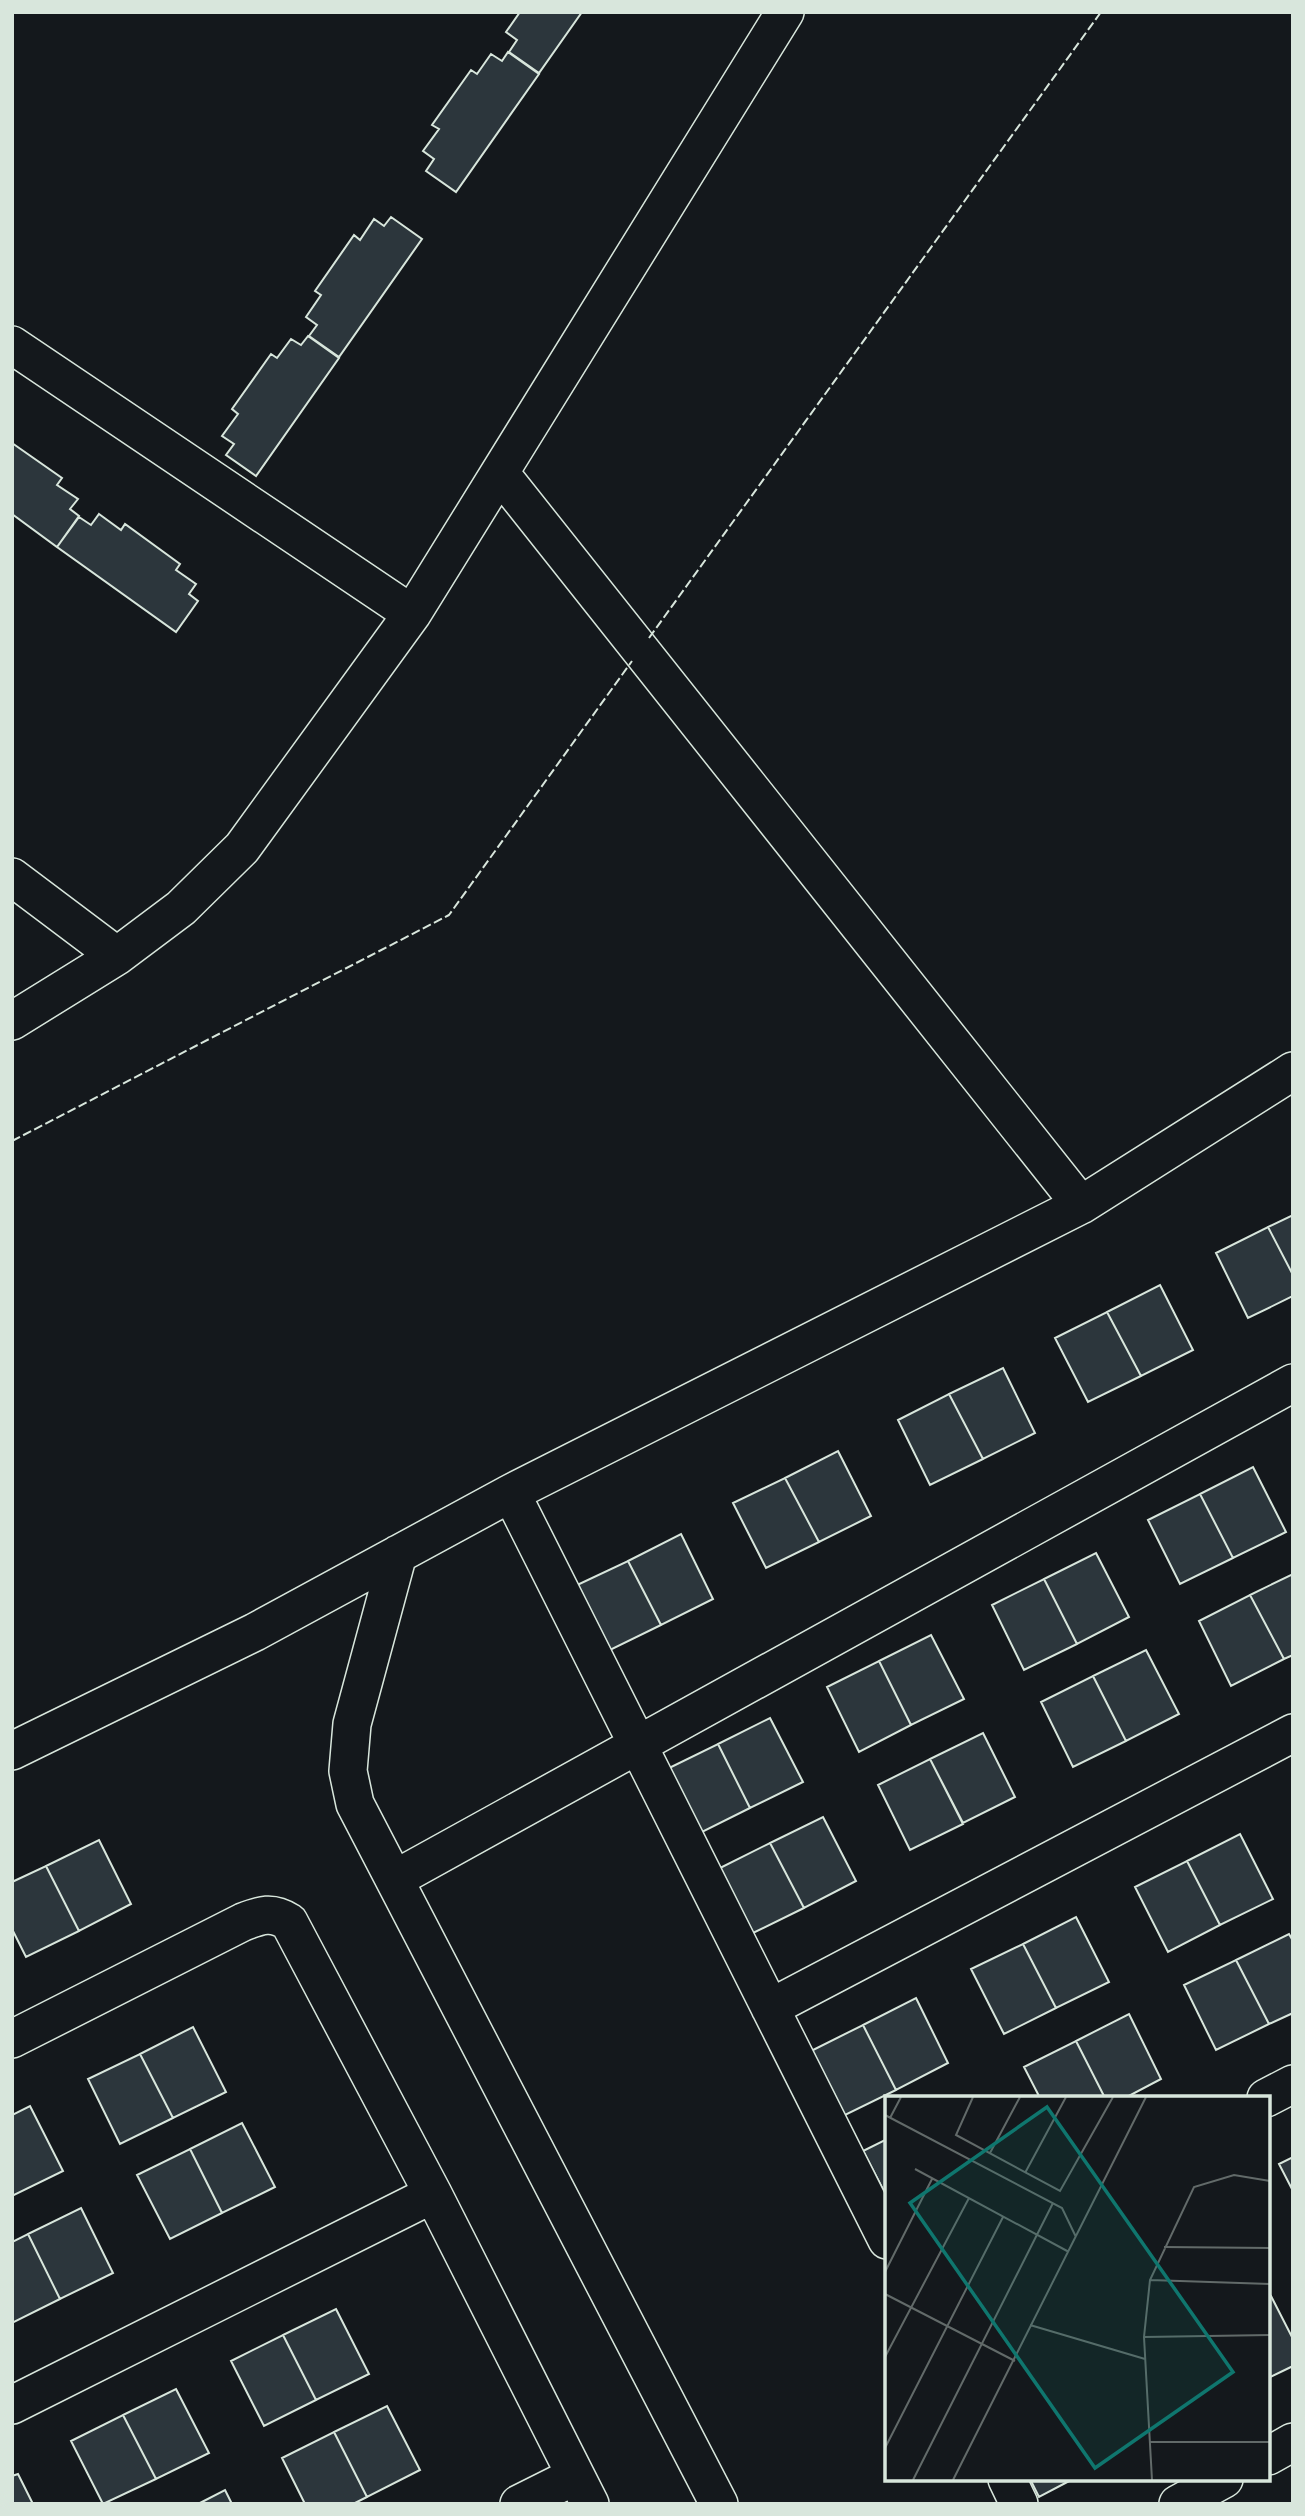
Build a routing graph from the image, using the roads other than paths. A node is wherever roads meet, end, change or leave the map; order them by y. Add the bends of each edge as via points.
1 (785, 12) edge
2 (12, 345) edge
3 (500, 473) junction
4 (412, 614) junction
5 (12, 877) edge
6 (117, 956) junction
7 (12, 1021) edge
8 (1293, 1071) edge
9 (1082, 1205) junction
10 (1293, 1383) edge
11 (511, 1493) junction
12 (398, 1554) junction
13 (1293, 1733) edge
14 (638, 1745) junction
15 (12, 1751) edge
16 (395, 1879) junction
17 (771, 2008) junction
18 (12, 2039) edge
19 (1293, 2084) edge
20 (1270, 2096) edge
21 (433, 2194) junction
22 (885, 2236) edge
23 (12, 2405) edge
24 (1293, 2442) edge
25 (1270, 2455) edge
26 (1008, 2481) edge
27 (1220, 2481) edge
28 (582, 2490) edge
29 (519, 2504) edge
30 (719, 2504) edge
31 (1019, 2504) edge
32 (1178, 2504) edge

1 - 3 street
2 - 4 street
3 - 4 street
3 - 9 street
4 - 6 street via 242,848 181,908
5 - 6 street
6 - 7 street
8 - 9 street
9 - 11 street
10 - 14 street
11 - 12 street
11 - 14 street
12 - 15 street via 255,1632
12 - 16 street via 352,1724 348,1771 355,1804
13 - 17 street
14 - 16 street
14 - 17 street
16 - 30 street
17 - 22 street
18 - 21 street via 243,1922 277,1914 289,1922
19 - 20 street
21 - 23 street
21 - 28 street
24 - 25 street
26 - 31 street
27 - 32 street
28 - 29 street

